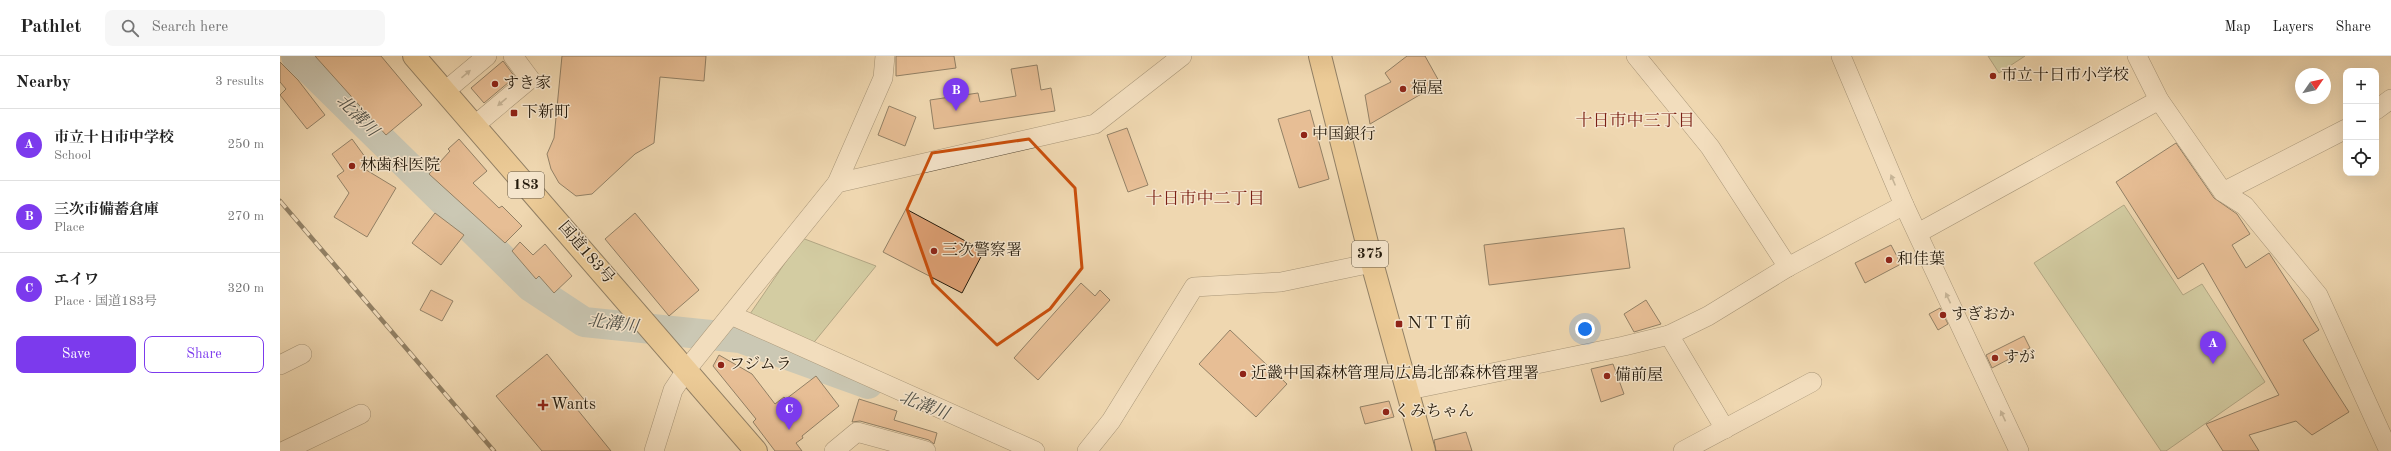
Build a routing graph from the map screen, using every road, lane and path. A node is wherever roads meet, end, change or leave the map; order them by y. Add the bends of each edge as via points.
1 (414, 56) edge
2 (487, 56) edge
3 (512, 56) edge
4 (886, 56) edge
5 (1182, 56) edge
6 (1320, 56) edge
7 (1636, 56) edge
8 (1841, 56) edge
9 (2138, 56) edge
10 (444, 92) junction
11 (2391, 99) edge
12 (2159, 100) junction
13 (2379, 108) edge
14 (474, 126) junction
15 (2343, 131) edge
16 (837, 183) junction
17 (2223, 192) junction
18 (1904, 204) junction
19 (1918, 233) junction
20 (1372, 263) junction
21 (1788, 267) junction
22 (728, 319) junction
23 (1670, 335) junction
24 (302, 354) dead end
25 (280, 365) edge
26 (687, 369) junction
27 (1812, 382) dead end
28 (1409, 390) junction
29 (361, 414) dead end
30 (1725, 429) junction
31 (284, 451) edge
32 (654, 451) edge
33 (756, 451) edge
34 (834, 451) edge
35 (926, 451) edge
36 (1035, 451) edge
37 (1087, 451) edge
38 (1424, 451) edge
39 (1683, 451) edge
40 (2019, 451) edge
41 (2389, 451) edge

1 - 10 highway, 国道183号 / 183
10 -> 2 street
3 -> 14 street via 530,79
4 - 16 street via 883,78
5 - 16 street via 1094,124
6 - 20 highway, 375
7 - 21 street via 1710,147
18 -> 8 street
9 - 12 street
10 - 14 highway, 国道183号 / 183
11 - 13 street
12 - 17 street
12 - 19 street
14 - 26 highway, 国道183号 / 183
15 - 17 street
16 - 22 street
17 - 41 street via 2245,206 2318,294
18 - 19 street
18 - 21 street
40 -> 19 street
20 - 28 highway, 375
20 - 37 street via 1281,282 1194,287 1111,421
21 - 23 street via 1708,316
22 - 26 street
22 - 36 street
23 - 28 street
23 - 30 street
24 - 25 street
26 - 32 street via 673,390
26 - 33 highway, 国道183号 / 183
27 - 30 street
28 - 38 highway, 375
29 - 31 street
30 - 39 street
34 - 35 street via 857,432

